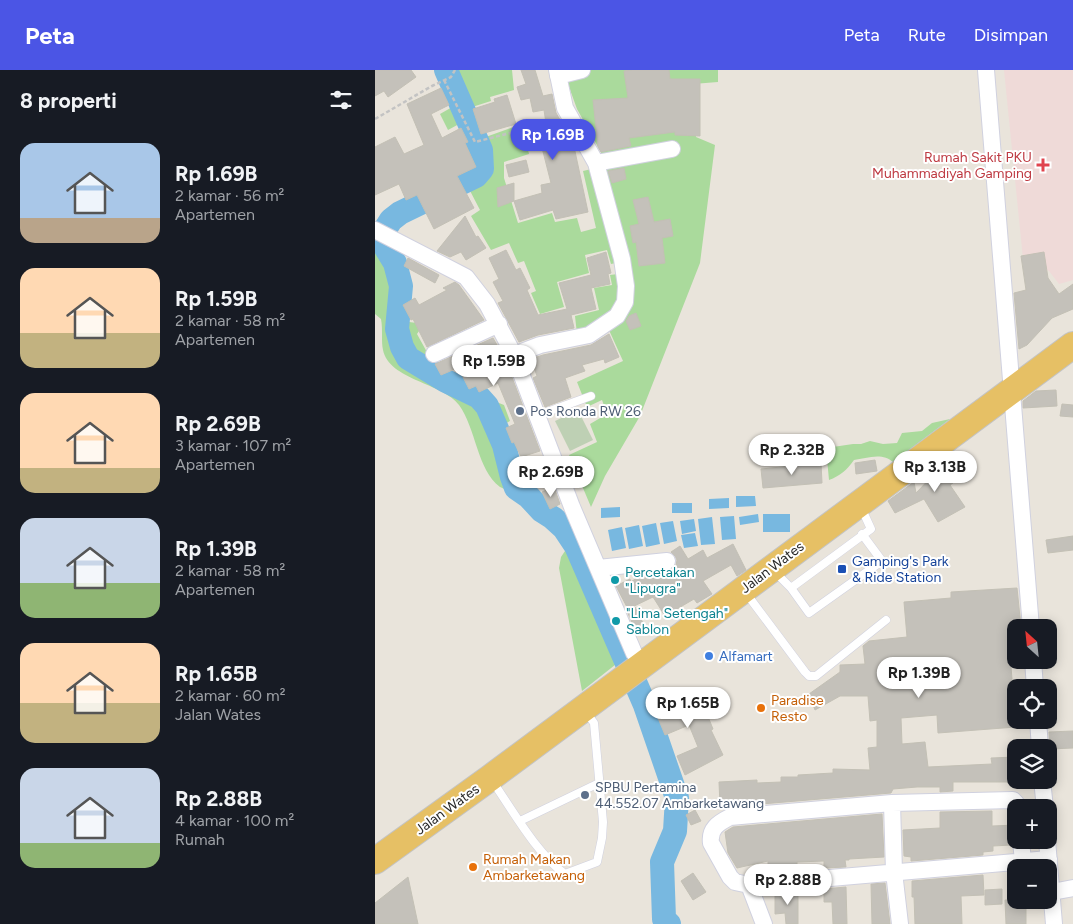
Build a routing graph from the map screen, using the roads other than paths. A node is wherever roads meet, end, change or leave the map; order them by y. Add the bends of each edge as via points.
1 (582, 70) edge
2 (986, 70) edge
3 (557, 73) edge
4 (672, 149) dead end
5 (596, 164) junction
6 (376, 230) edge
7 (499, 324) junction
8 (1073, 345) edge
9 (434, 354) dead end
10 (514, 355) junction
11 (1012, 389) junction
12 (591, 396) dead end
13 (536, 416) junction
14 (859, 502) junction
15 (863, 534) junction
16 (667, 561) dead end
17 (598, 568) junction
18 (771, 568) junction
19 (791, 588) junction
20 (743, 589) junction
21 (1030, 619) edge
22 (886, 620) dead end
23 (637, 668) junction
24 (583, 708) junction
25 (490, 778) junction
26 (599, 783) junction
27 (1007, 800) edge
28 (892, 803) junction
29 (520, 821) junction
30 (375, 861) edge
31 (1007, 863) edge
32 (894, 872) junction
33 (749, 885) junction
34 (1073, 888) edge
35 (1057, 891) edge
36 (1053, 909) edge
37 (763, 924) edge
38 (900, 924) edge
39 (1054, 924) edge

1 - 3 street
2 - 11 street
3 - 5 street via 565,108
4 - 5 street
5 - 10 street via 622,259 627,286 625,302 617,316 589,335 540,345
6 - 7 street via 466,277
7 - 9 street
7 - 10 street
8 - 11 highway, Jalan Wates
10 - 13 street
11 - 14 highway, Jalan Wates
11 - 21 street
12 - 13 lane
13 - 17 street
14 - 15 lane via 871,528
14 - 18 highway, Jalan Wates
15 - 19 lane
15 - 19 lane via 881,561 809,613
16 - 17 street
17 - 23 street via 634,653
18 - 19 lane
18 - 20 highway, Jalan Wates
20 - 22 lane via 809,676 816,676
20 - 23 highway, Jalan Wates
23 - 24 highway, Jalan Wates
24 - 25 highway, Jalan Wates
24 - 26 lane via 594,723
25 - 29 lane
25 - 30 highway, Jalan Wates
26 - 29 lane
26 - 29 lane via 603,822 597,862 565,874 543,855
27 - 28 street
28 - 32 street
28 - 33 street via 730,817 720,822 713,829 711,843 730,877 735,882
31 - 32 street
32 - 33 street
32 - 38 street
33 - 37 street
34 - 35 street
36 - 39 street

